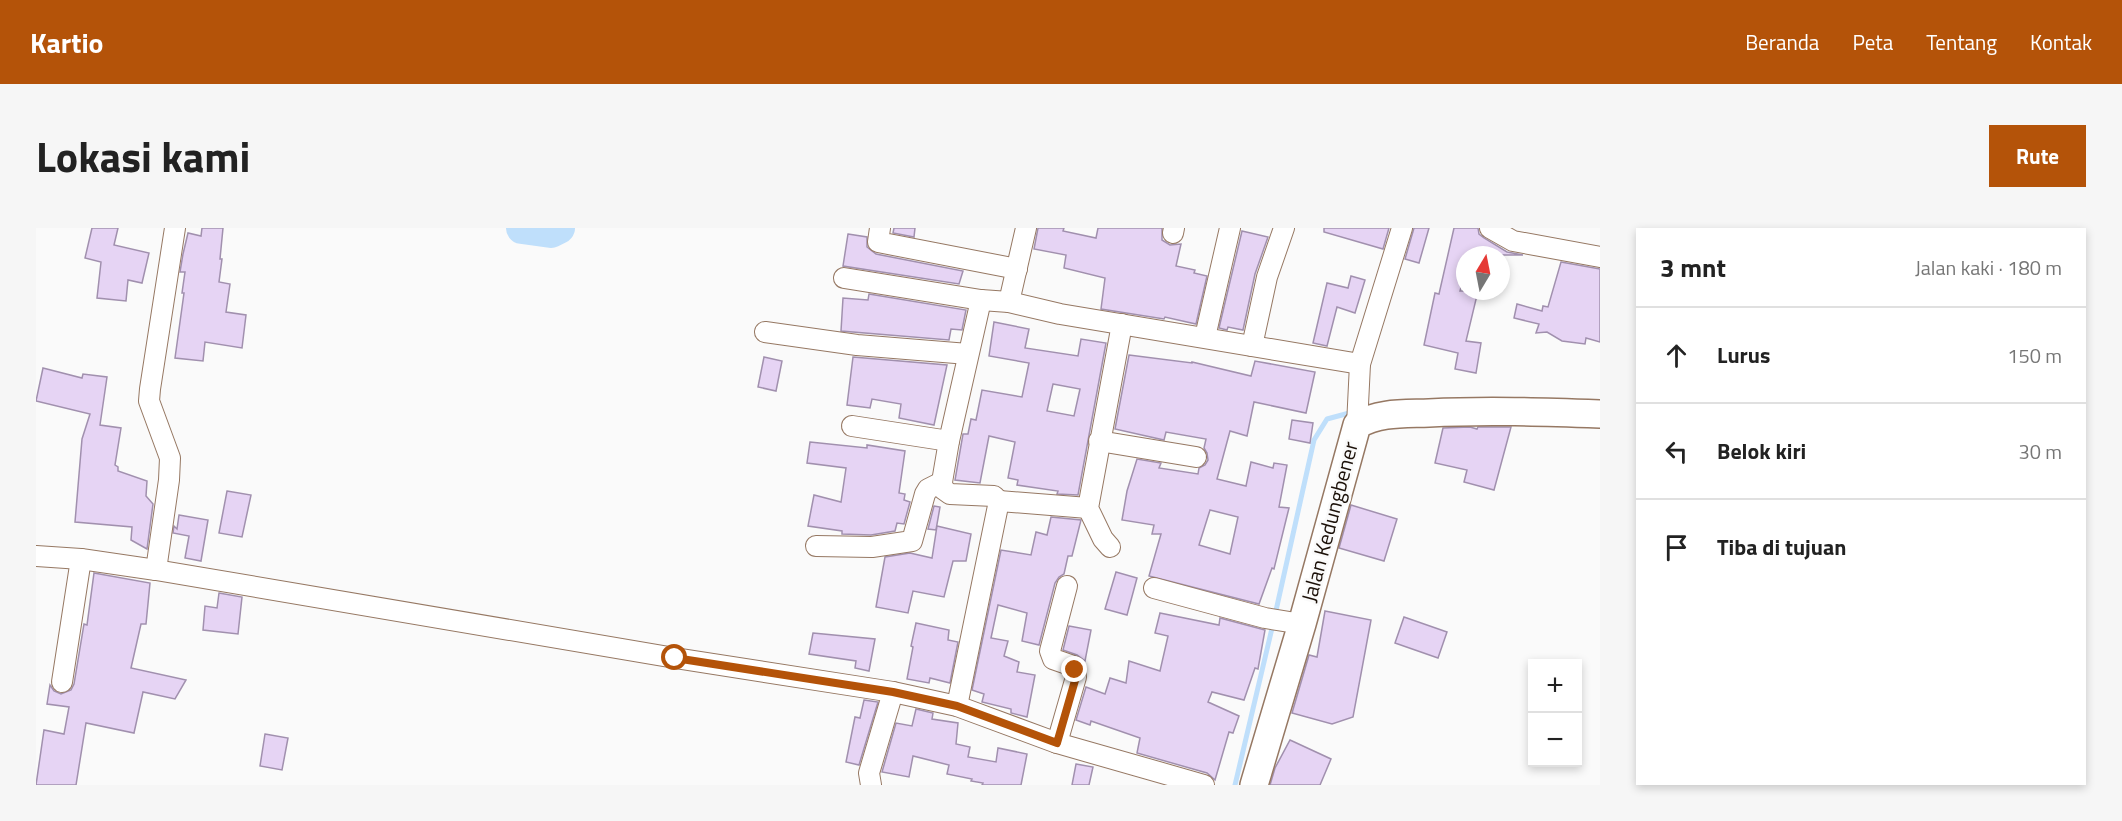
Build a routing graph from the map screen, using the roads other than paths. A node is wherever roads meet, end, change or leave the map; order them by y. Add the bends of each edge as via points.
1 (175, 228) edge
2 (880, 228) edge
3 (1026, 228) edge
4 (1230, 228) edge
5 (1284, 228) edge
6 (1402, 228) edge
7 (1490, 228) edge
8 (1600, 257) edge
9 (1017, 269) junction
10 (844, 278) dead end
11 (981, 300) junction
12 (1009, 302) junction
13 (1122, 324) junction
14 (765, 332) dead end
15 (1205, 338) junction
16 (1252, 346) junction
17 (968, 354) junction
18 (1360, 364) junction
19 (1600, 414) edge
20 (1357, 421) junction
21 (852, 426) dead end
22 (949, 441) junction
23 (1100, 441) junction
24 (1196, 457) dead end
25 (942, 482) junction
26 (999, 501) junction
27 (1088, 508) junction
28 (816, 546) dead end
29 (1110, 547) dead end
30 (36, 556) edge
31 (81, 559) junction
32 (156, 570) junction
33 (1067, 586) dead end
34 (1154, 588) dead end
35 (1282, 621) junction
36 (62, 682) dead end
37 (893, 692) junction
38 (957, 706) junction
39 (1057, 743) junction
40 (871, 785) edge
41 (1204, 785) edge
42 (1254, 785) edge

1 - 32 street via 149,401 170,458
2 - 9 street via 878,242
3 - 9 street
4 - 15 street
5 - 16 street via 1267,277
6 - 18 street
7 - 8 street via 1513,241
9 - 12 street
10 - 11 street
11 - 12 street
11 - 17 street
12 - 13 street
13 - 15 street
13 - 23 street
14 - 17 street
15 - 16 street
16 - 18 street
17 - 22 street
18 - 20 street
19 - 20 street, Jalan Kedungbener via 1396,413
20 - 35 street, Jalan Kedungbener
21 - 22 street
22 - 25 street
23 - 24 street
23 - 27 street
25 - 26 street via 943,489 950,494 994,496
25 - 28 street via 925,494 912,541 872,547
26 - 27 street
26 - 38 street
27 - 29 street
30 - 31 street
31 - 32 street
31 - 36 street
32 - 37 street
33 - 39 street via 1050,651 1053,659 1073,666 1076,677
34 - 35 street
35 - 42 street, Jalan Kedungbener
37 - 38 street
37 - 40 street via 869,773
38 - 39 street
39 - 41 street

